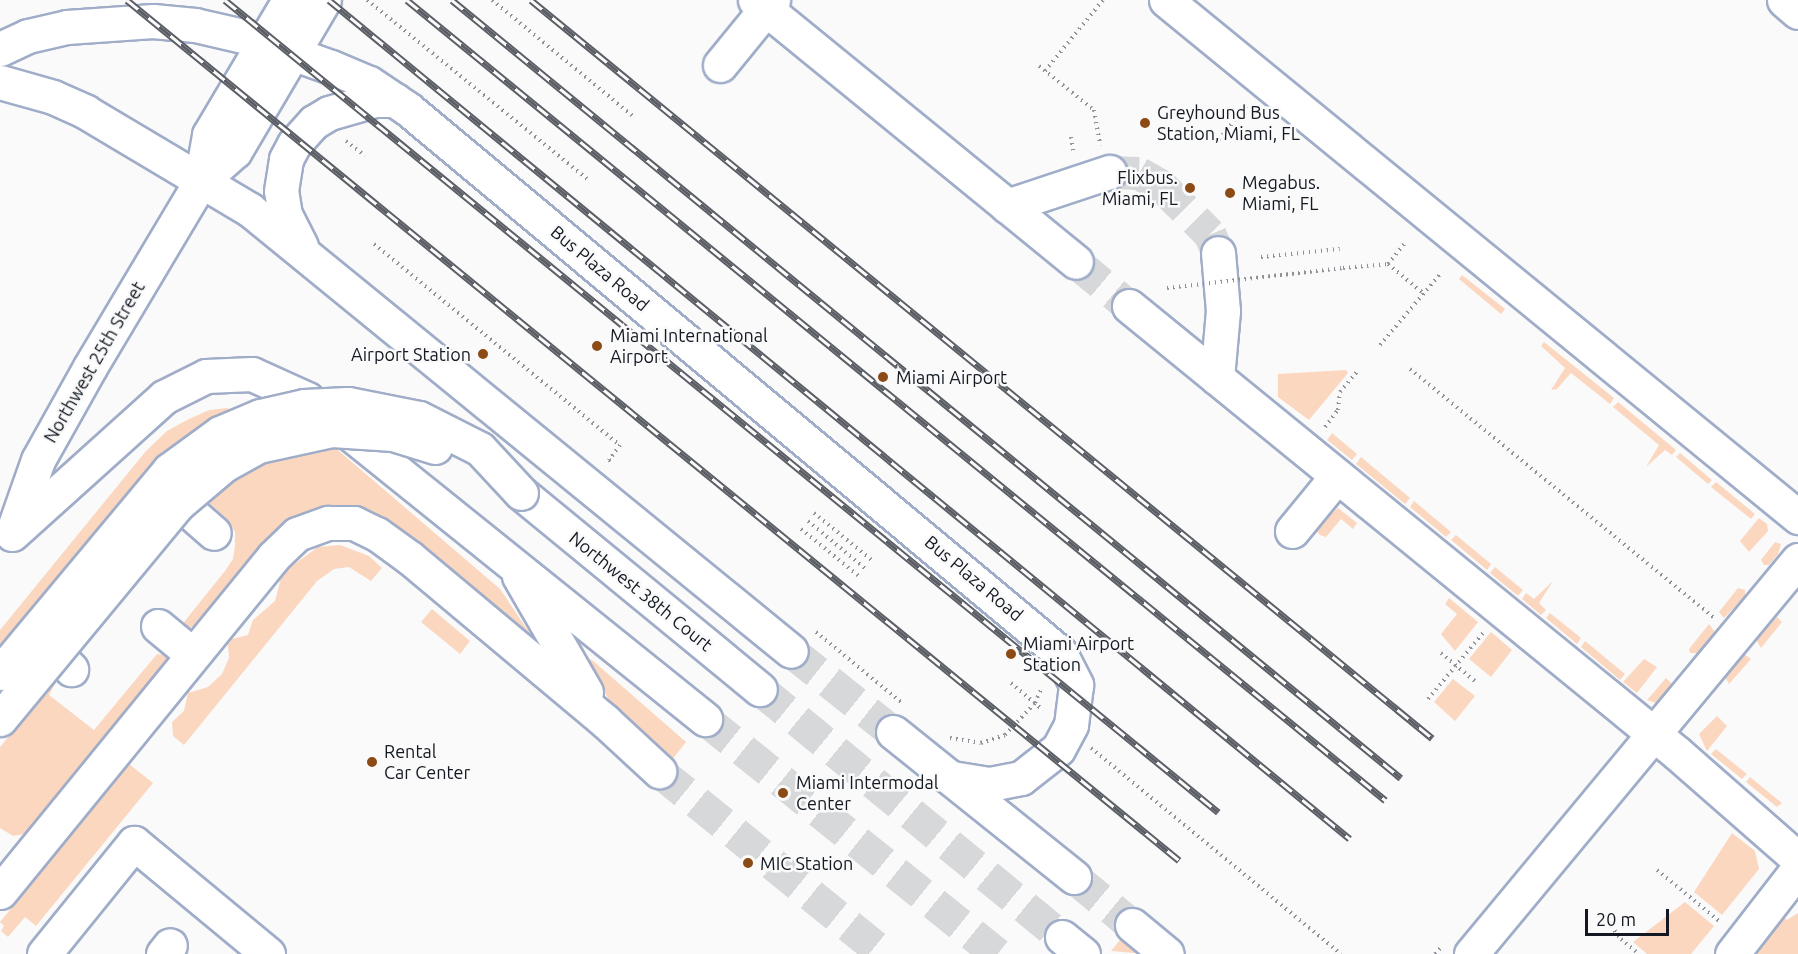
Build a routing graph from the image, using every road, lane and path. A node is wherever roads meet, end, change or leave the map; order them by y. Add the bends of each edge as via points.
1 (289, 0) edge
2 (324, 0) edge
3 (367, 0) edge
4 (492, 0) edge
5 (1103, 0) edge
6 (1166, 0) edge
7 (1784, 0) edge
8 (764, 3) edge
9 (1798, 12) edge
10 (278, 48) junction
11 (0, 50) edge
12 (720, 65) dead end
13 (1039, 66) dead end
14 (1045, 71) junction
15 (0, 82) edge
16 (395, 100) junction
17 (1247, 104) dead end
18 (634, 117) dead end
19 (1071, 137) dead end
20 (345, 141) dead end
21 (1215, 144) dead end
22 (1075, 155) dead end
23 (365, 156) dead end
24 (1104, 161) joint
25 (586, 179) dead end
26 (201, 181) junction
27 (1007, 206) junction
28 (1406, 242) dead end
29 (374, 244) dead end
30 (1340, 249) dead end
31 (303, 250) junction
32 (1218, 253) tunnel mouth
33 (1261, 257) dead end
34 (1076, 262) tunnel mouth
35 (1388, 264) junction
36 (1442, 272) dead end
37 (1167, 288) dead end
38 (1424, 294) junction
39 (1129, 306) tunnel mouth
40 (1380, 345) dead end
41 (1410, 369) dead end
42 (1357, 372) dead end
43 (1217, 378) junction
44 (1318, 435) dead end
45 (618, 467) dead end
46 (1337, 476) junction
47 (521, 494) junction
48 (814, 513) dead end
49 (1798, 517) edge
50 (808, 521) dead end
51 (801, 530) dead end
52 (1292, 531) dead end
53 (4, 536) edge
54 (1798, 560) edge
55 (874, 562) dead end
56 (512, 564) junction
57 (867, 570) dead end
58 (861, 578) dead end
59 (1721, 624) dead end
60 (1489, 625) dead end
61 (158, 626) dead end
62 (801, 639) joint
63 (1441, 653) dead end
64 (193, 655) junction
65 (1456, 665) junction
66 (0, 673) edge
67 (1043, 680) dead end
68 (1477, 682) dead end
69 (1011, 683) dead end
70 (760, 688) tunnel mouth
71 (1428, 699) dead end
72 (1035, 703) junction
73 (1051, 716) dead end
74 (898, 718) joint
75 (0, 719) edge
76 (705, 719) tunnel mouth
77 (605, 721) junction
78 (941, 733) dead end
79 (1656, 735) junction
80 (1089, 747) dead end
81 (658, 771) tunnel mouth
82 (950, 778) junction
83 (1798, 859) edge
84 (1798, 869) edge
85 (1657, 870) dead end
86 (1074, 877) tunnel mouth
87 (0, 892) edge
88 (1604, 916) dead end
89 (1132, 925) tunnel mouth
90 (1727, 939) edge
91 (1489, 942) edge
92 (44, 954) edge
93 (268, 954) edge
94 (1167, 954) edge
95 (1341, 954) edge
96 (1471, 954) edge
97 (1639, 954) edge

1 - 10 street, Northwest 25th Street
2 - 10 street, Northwest 25th Street
3 - 25 path
4 - 18 path
5 - 14 path
6 - 49 street
7 - 9 street
8 - 12 street
8 - 27 street
10 - 11 street, Bus Plaza Road via 195,25 153,21 67,27 28,36
10 - 16 street, Bus Plaza Road via 369,83
10 - 26 street, Northwest 25th Street via 235,151
13 - 14 path
14 - 24 path via 1094,110
15 - 26 street via 53,97 86,112
16 - 31 street via 375,100 329,113 314,122 294,144 286,159 281,191 285,215
16 - 82 street, Bus Plaza Road via 1060,653 1076,685 1071,725 1058,749 1021,778 989,784
17 - 21 path
19 - 22 path
20 - 23 path
24 - 27 street
26 - 31 street via 249,209
26 - 53 street, Northwest 25th Street via 38,460
27 - 34 street
28 - 35 path
29 - 45 path via 620,445 609,460
30 - 33 path
31 - 62 street
32 - 43 street via 1223,311
35 - 37 path, bridge
35 - 38 path
36 - 38 path
38 - 40 path
39 - 43 street
41 - 59 path
42 - 44 path via 1340,392 1338,410
43 - 46 street
46 - 52 street
46 - 79 street
47 - 66 street, bridge via 480,449 419,418 337,404 304,406 260,416 203,443 162,477
47 - 70 street, Northwest 38th Court
47 - 75 street, bridge via 446,451 393,434 313,432 258,447 224,465 184,498
48 - 55 path
50 - 57 path
51 - 58 path
53 - 56 street via 164,397 206,376 252,374 307,399
54 - 79 street
56 - 76 street
56 - 77 street via 561,655
60 - 65 path
61 - 64 street
62 - 74 path
63 - 65 path
64 - 77 street via 273,557 297,534 328,523 354,523 410,558
64 - 87 street
65 - 68 path
65 - 71 path
67 - 72 path
69 - 72 path
72 - 73 path
72 - 78 path via 1005,735 981,742
74 - 82 street
77 - 81 street
79 - 83 street
79 - 91 street
80 - 95 path
82 - 86 street
84 - 90 street
85 - 90 path
88 - 97 path via 1620,939
89 - 94 street
91 - 96 street
92 - 93 street via 134,843

